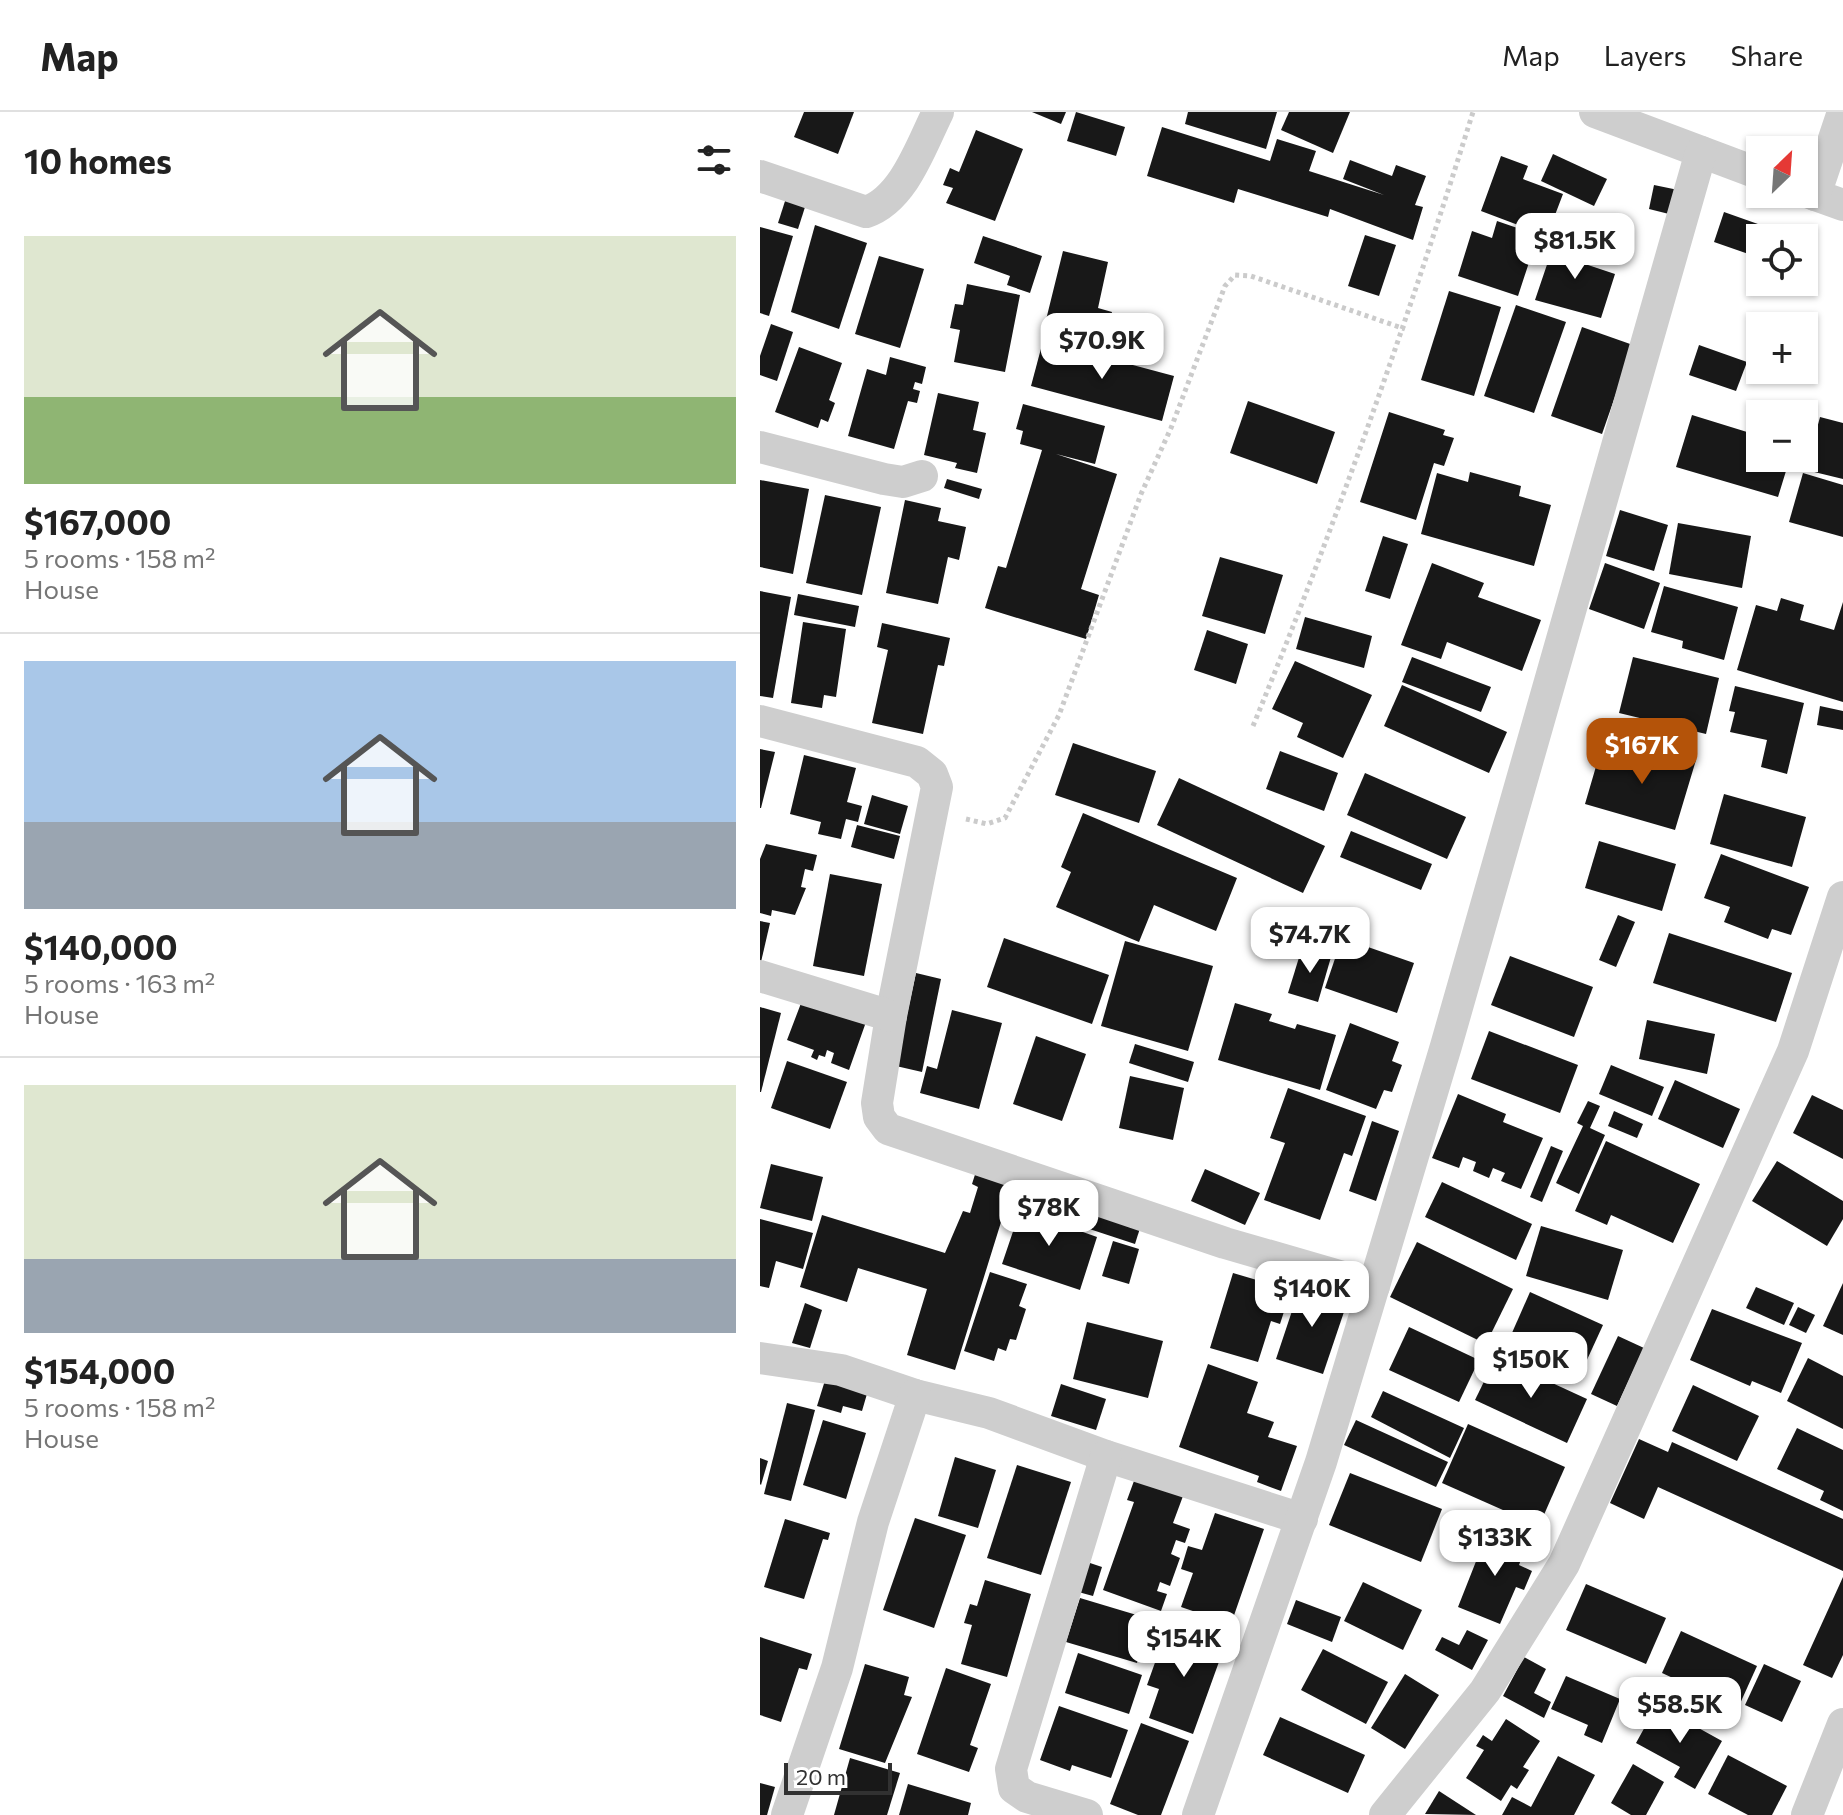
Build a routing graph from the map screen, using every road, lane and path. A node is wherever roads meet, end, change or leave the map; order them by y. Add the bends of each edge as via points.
1 (938, 112) edge
2 (1473, 112) edge
3 (1595, 112) edge
4 (1843, 112) edge
5 (1701, 152) junction
6 (1746, 169) edge
7 (760, 176) edge
8 (1821, 197) edge
9 (1405, 329) junction
10 (760, 447) edge
11 (922, 476) dead end
12 (760, 721) edge
13 (1253, 726) dead end
14 (932, 812) junction
15 (1843, 897) edge
16 (760, 976) edge
17 (891, 1016) junction
18 (1374, 1286) junction
19 (760, 1358) edge
20 (915, 1395) junction
21 (1106, 1456) junction
22 (1302, 1519) junction
23 (1843, 1724) edge
24 (787, 1815) edge
25 (1087, 1815) edge
26 (1198, 1815) edge
27 (1385, 1815) edge
28 (1807, 1815) edge

1 - 7 street via 895,192 882,206 866,212
2 - 9 path
3 - 5 street
4 - 8 street
5 - 6 street
5 - 18 street
9 - 13 path
9 - 14 path via 1235,275 1211,318 1059,715 1016,802 1005,818 987,824
10 - 11 street via 884,479 903,482
12 - 14 street via 917,762 932,774 937,787
14 - 17 street
15 - 27 street via 1793,1051 1564,1564 1485,1691
16 - 17 street
17 - 18 street via 877,1103 888,1129 1225,1243
18 - 22 street
19 - 20 street via 841,1370
20 - 21 street via 989,1413
20 - 24 street via 873,1522 837,1668
21 - 22 street
21 - 25 street via 1011,1769 1014,1788 1027,1797
22 - 26 street
23 - 28 street

